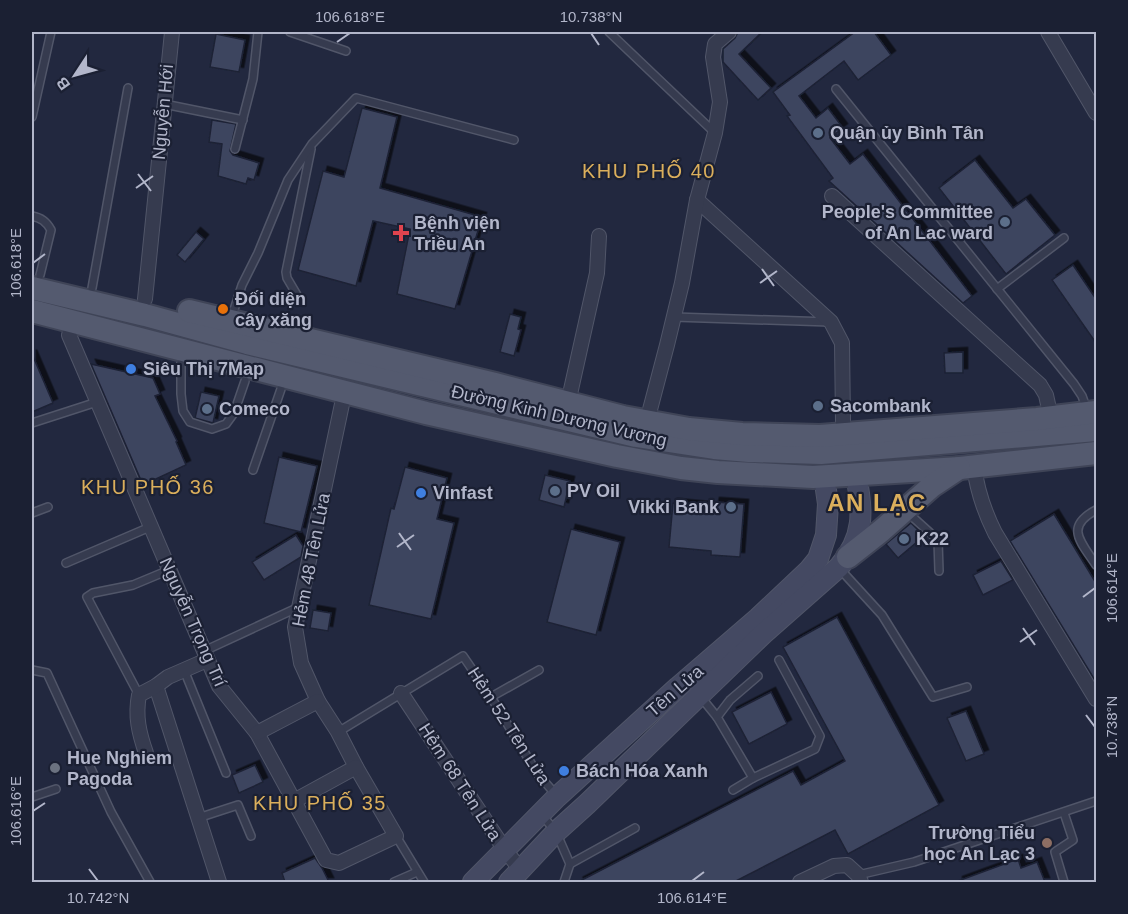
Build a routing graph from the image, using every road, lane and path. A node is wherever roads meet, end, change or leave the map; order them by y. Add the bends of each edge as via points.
1 (51, 32) edge
2 (172, 32) edge
3 (258, 32) edge
4 (290, 32) edge
5 (609, 32) edge
6 (729, 32) edge
7 (1048, 32) edge
8 (346, 51) dead end
9 (128, 88) dead end
10 (836, 88) dead end
11 (164, 104) junction
12 (1096, 113) edge
13 (32, 117) edge
14 (243, 120) junction
15 (715, 133) junction
16 (514, 140) dead end
17 (312, 144) junction
18 (235, 149) dead end
19 (832, 196) dead end
20 (697, 200) junction
21 (32, 216) edge
22 (599, 236) dead end
23 (1064, 238) dead end
24 (34, 287) edge
25 (92, 288) junction
26 (997, 289) junction
27 (297, 295) dead end
28 (144, 299) junction
29 (674, 317) junction
30 (230, 322) junction
31 (831, 322) junction
32 (32, 326) edge
33 (65, 326) junction
34 (181, 363) junction
35 (435, 379) junction
36 (245, 381) junction
37 (281, 389) junction
38 (344, 398) junction
39 (97, 402) junction
40 (568, 404) junction
41 (424, 418) junction
42 (647, 421) junction
43 (32, 423) edge
44 (1052, 426) junction
45 (1094, 426) edge
46 (848, 443) junction
47 (820, 444) junction
48 (1096, 453) edge
49 (1055, 458) junction
50 (967, 467) junction
51 (253, 470) dead end
52 (856, 475) junction
53 (824, 476) junction
54 (48, 507) dead end
55 (904, 510) junction
56 (1096, 510) edge
57 (32, 513) edge
58 (150, 526) junction
59 (844, 562) junction
60 (66, 564) dead end
61 (1096, 565) edge
62 (169, 570) junction
63 (939, 571) dead end
64 (300, 607) junction
65 (206, 656) junction
66 (779, 660) dead end
67 (32, 670) edge
68 (184, 670) junction
69 (539, 670) dead end
70 (758, 676) dead end
71 (156, 686) junction
72 (967, 687) dead end
73 (401, 693) junction
74 (139, 695) junction
75 (699, 695) junction
76 (491, 697) junction
77 (1096, 699) edge
78 (318, 701) junction
79 (717, 717) junction
80 (338, 732) junction
81 (256, 733) junction
82 (146, 753) dead end
83 (356, 767) junction
84 (226, 773) dead end
85 (753, 778) junction
86 (56, 789) dead end
87 (733, 790) dead end
88 (32, 797) edge
89 (557, 797) junction
90 (294, 801) junction
91 (1096, 801) edge
92 (541, 813) junction
93 (1064, 813) junction
94 (198, 818) junction
95 (635, 828) dead end
96 (556, 832) junction
97 (251, 836) dead end
98 (396, 836) junction
99 (505, 850) junction
100 (570, 864) junction
101 (417, 872) junction
102 (515, 876) edge
103 (859, 879) edge
104 (150, 882) edge
105 (219, 882) edge
106 (394, 882) edge
107 (424, 882) edge
108 (473, 882) edge
109 (564, 882) edge
110 (800, 882) edge
111 (1064, 882) edge

1 - 13 lane
2 - 11 street, Nguyễn Hới
3 - 14 lane
4 - 8 lane
5 - 15 lane
6 - 15 street via 715,44 713,57 720,102
7 - 12 street
9 - 25 lane
10 - 26 lane
11 - 14 lane
11 - 28 street, Nguyễn Hới
14 - 18 lane
15 - 20 street
16 - 17 lane via 356,98
17 - 27 lane via 286,272
17 - 30 lane via 288,180
19 - 44 street via 1040,385 1047,395
20 - 29 street
20 - 31 street
21 - 24 lane via 46,222 51,230
22 - 40 street via 597,273
23 - 26 lane
24 - 25 main road, Đường Kinh Dương Vương
24 - 33 main road, Đường Kinh Dương Vương
24 - 35 main road, Đường Kinh Dương Vương via 247,343
25 - 28 main road, Đường Kinh Dương Vương
26 - 45 lane via 1074,384
28 - 30 main road, Đường Kinh Dương Vương
29 - 31 lane
29 - 42 street
30 - 35 main road, Đường Kinh Dương Vương
31 - 46 street via 842,343 843,422
32 - 33 main road, Đường Kinh Dương Vương
33 - 34 main road, Đường Kinh Dương Vương
33 - 38 main road, Đường Kinh Dương Vương
33 - 39 street, Nguyễn Trọng Trí
34 - 36 main road, Đường Kinh Dương Vương
34 - 36 lane via 183,411 190,422 213,429 226,424 234,413
35 - 40 main road, Đường Kinh Dương Vương
35 - 41 main road
35 - 47 main road, Đường Kinh Dương Vương via 661,441 749,451
36 - 37 main road, Đường Kinh Dương Vương
37 - 38 main road, Đường Kinh Dương Vương
37 - 51 lane
38 - 41 main road, Đường Kinh Dương Vương
38 - 64 street, Hẻm 48 Tên Lửa
39 - 43 lane
39 - 58 street, Nguyễn Trọng Trí
40 - 42 main road, Đường Kinh Dương Vương
41 - 53 main road, Đường Kinh Dương Vương via 649,463 718,472
42 - 47 main road, Đường Kinh Dương Vương
44 - 45 main road, Đường Kinh Dương Vương
44 - 46 main road, Đường Kinh Dương Vương
44 - 49 main road
46 - 47 main road, Đường Kinh Dương Vương
46 - 52 main road
47 - 53 main road
48 - 49 main road, Đường Kinh Dương Vương
49 - 50 main road, Đường Kinh Dương Vương
50 - 52 main road, Đường Kinh Dương Vương
50 - 55 main road via 932,486
50 - 77 street via 992,525
52 - 53 main road, Đường Kinh Dương Vương
52 - 59 main road, Tên Lửa via 861,501 860,528
53 - 89 main road, Tên Lửa via 828,504 826,536 814,565
54 - 57 lane
55 - 59 main road
55 - 63 lane via 938,540
56 - 61 lane via 1085,516 1078,529
58 - 60 lane
58 - 62 street, Nguyễn Trọng Trí
59 - 72 lane via 933,697
59 - 75 main road, Tên Lửa
62 - 65 street, Nguyễn Trọng Trí
62 - 74 lane via 87,597
64 - 65 lane
64 - 78 street, Hẻm 48 Tên Lửa via 295,627 301,663
65 - 68 street
65 - 81 street, Nguyễn Trọng Trí via 219,686
66 - 85 lane via 820,736 815,749
67 - 104 lane via 47,673 111,812
68 - 71 street
68 - 84 lane
69 - 76 lane
70 - 79 lane
71 - 74 street
71 - 94 street
73 - 76 lane, Hẻm 52 Tên Lửa via 463,656
73 - 80 lane, Hẻm 52 Tên Lửa
73 - 99 street, Hẻm 68 Tên Lửa
74 - 82 street via 138,731
75 - 79 lane
75 - 96 main road, Tên Lửa
76 - 89 lane, Hẻm 52 Tên Lửa via 537,773
78 - 80 street, Hẻm 48 Tên Lửa
78 - 81 street
79 - 85 lane
80 - 83 street, Hẻm 48 Tên Lửa
81 - 90 street, Nguyễn Trọng Trí
83 - 90 street
83 - 98 street, Hẻm 48 Tên Lửa
85 - 87 lane
86 - 88 lane
89 - 92 main road, Tên Lửa
90 - 98 street, Nguyễn Trọng Trí via 326,860 339,863
91 - 93 lane
92 - 96 lane
92 - 99 main road, Tên Lửa
93 - 103 lane
93 - 111 lane via 1073,840 1055,852
94 - 97 lane via 238,805
94 - 105 street
95 - 100 lane
96 - 100 lane
96 - 102 main road, Tên Lửa
98 - 101 lane
99 - 102 street, Hẻm 68 Tên Lửa
99 - 108 main road, Tên Lửa
100 - 109 lane
101 - 106 lane
101 - 107 lane
103 - 110 street via 847,865 834,866

